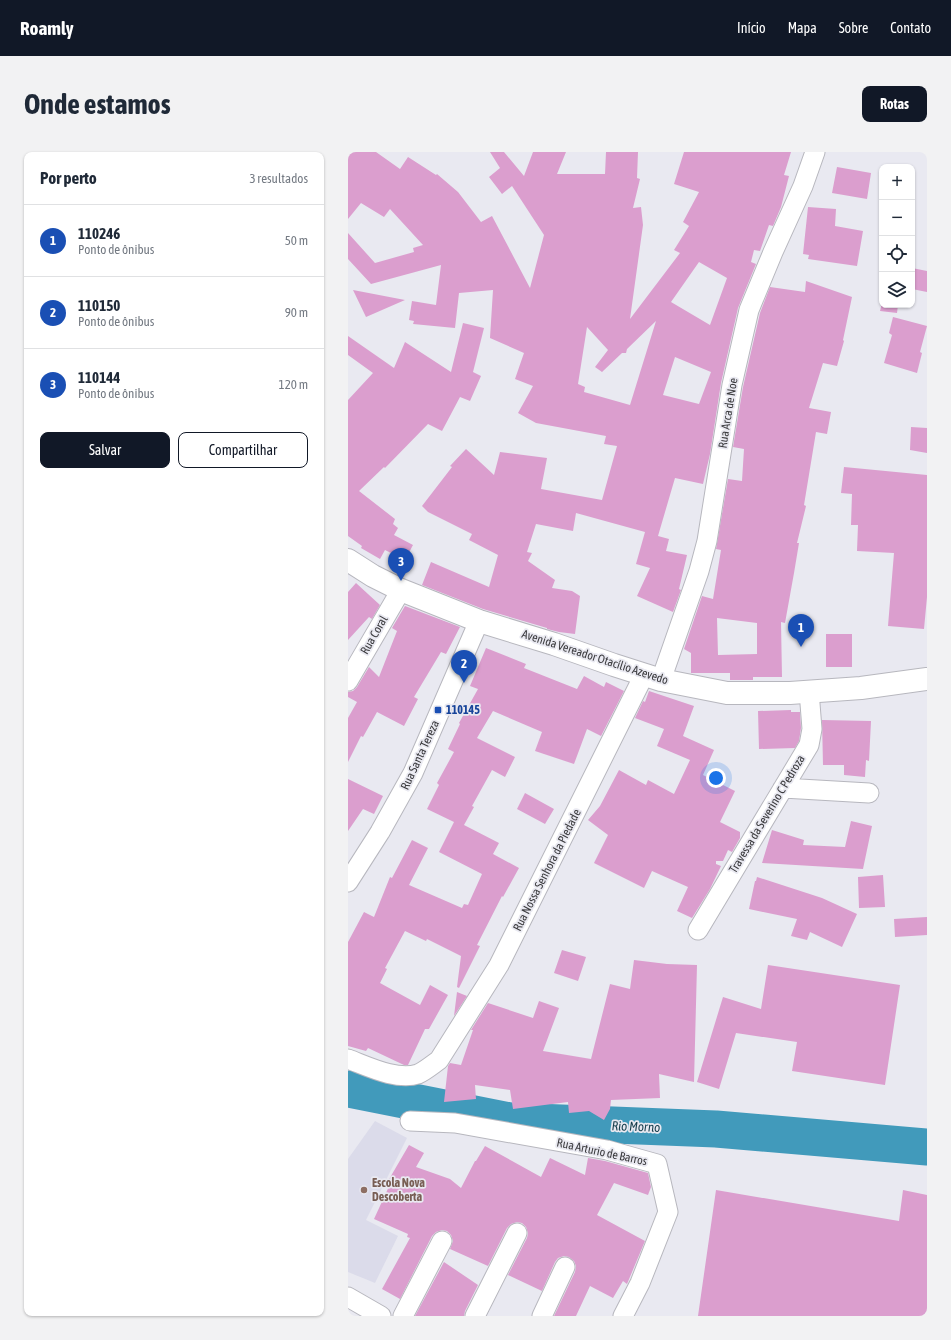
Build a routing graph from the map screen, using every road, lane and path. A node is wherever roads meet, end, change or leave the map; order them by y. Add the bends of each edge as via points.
1 (815, 152) edge
2 (348, 560) edge
3 (401, 590) junction
4 (479, 621) junction
5 (653, 677) junction
6 (927, 679) edge
7 (348, 681) edge
8 (809, 691) junction
9 (783, 788) junction
10 (869, 793) dead end
11 (348, 882) edge
12 (698, 930) dead end
13 (348, 1059) edge
14 (410, 1121) dead end
15 (517, 1233) dead end
16 (442, 1241) dead end
17 (564, 1267) dead end
18 (348, 1297) edge
19 (381, 1316) edge
20 (403, 1316) edge
21 (475, 1316) edge
22 (542, 1316) edge
23 (623, 1316) edge

1 - 5 street, Rua Arca de Noe via 803,186 749,310 732,386 707,541 699,571
2 - 3 main road, Avenida Vereador Otacílio Azevedo
3 - 4 main road, Avenida Vereador Otacílio Azevedo
3 - 7 street, Rua Coral
4 - 5 main road, Avenida Vereador Otacílio Azevedo
4 - 11 street, Rua Santa Tereza via 413,773
5 - 8 main road, Avenida Vereador Otacílio Azevedo via 726,693
5 - 13 street, Rua Nossa Senhora da Piedade via 499,964 439,1060 418,1074 405,1076
6 - 8 main road, Avenida Vereador Otacílio Azevedo via 861,688
8 - 9 street, Travessa da Severino C Pedroza via 812,729 808,745
9 - 10 street
9 - 12 street, Travessa da Severino C Pedroza
14 - 23 street, Rua Arturio de Barros via 455,1123 606,1150 657,1164 668,1212 640,1283
15 - 21 street
16 - 20 street
17 - 22 street
18 - 19 street

